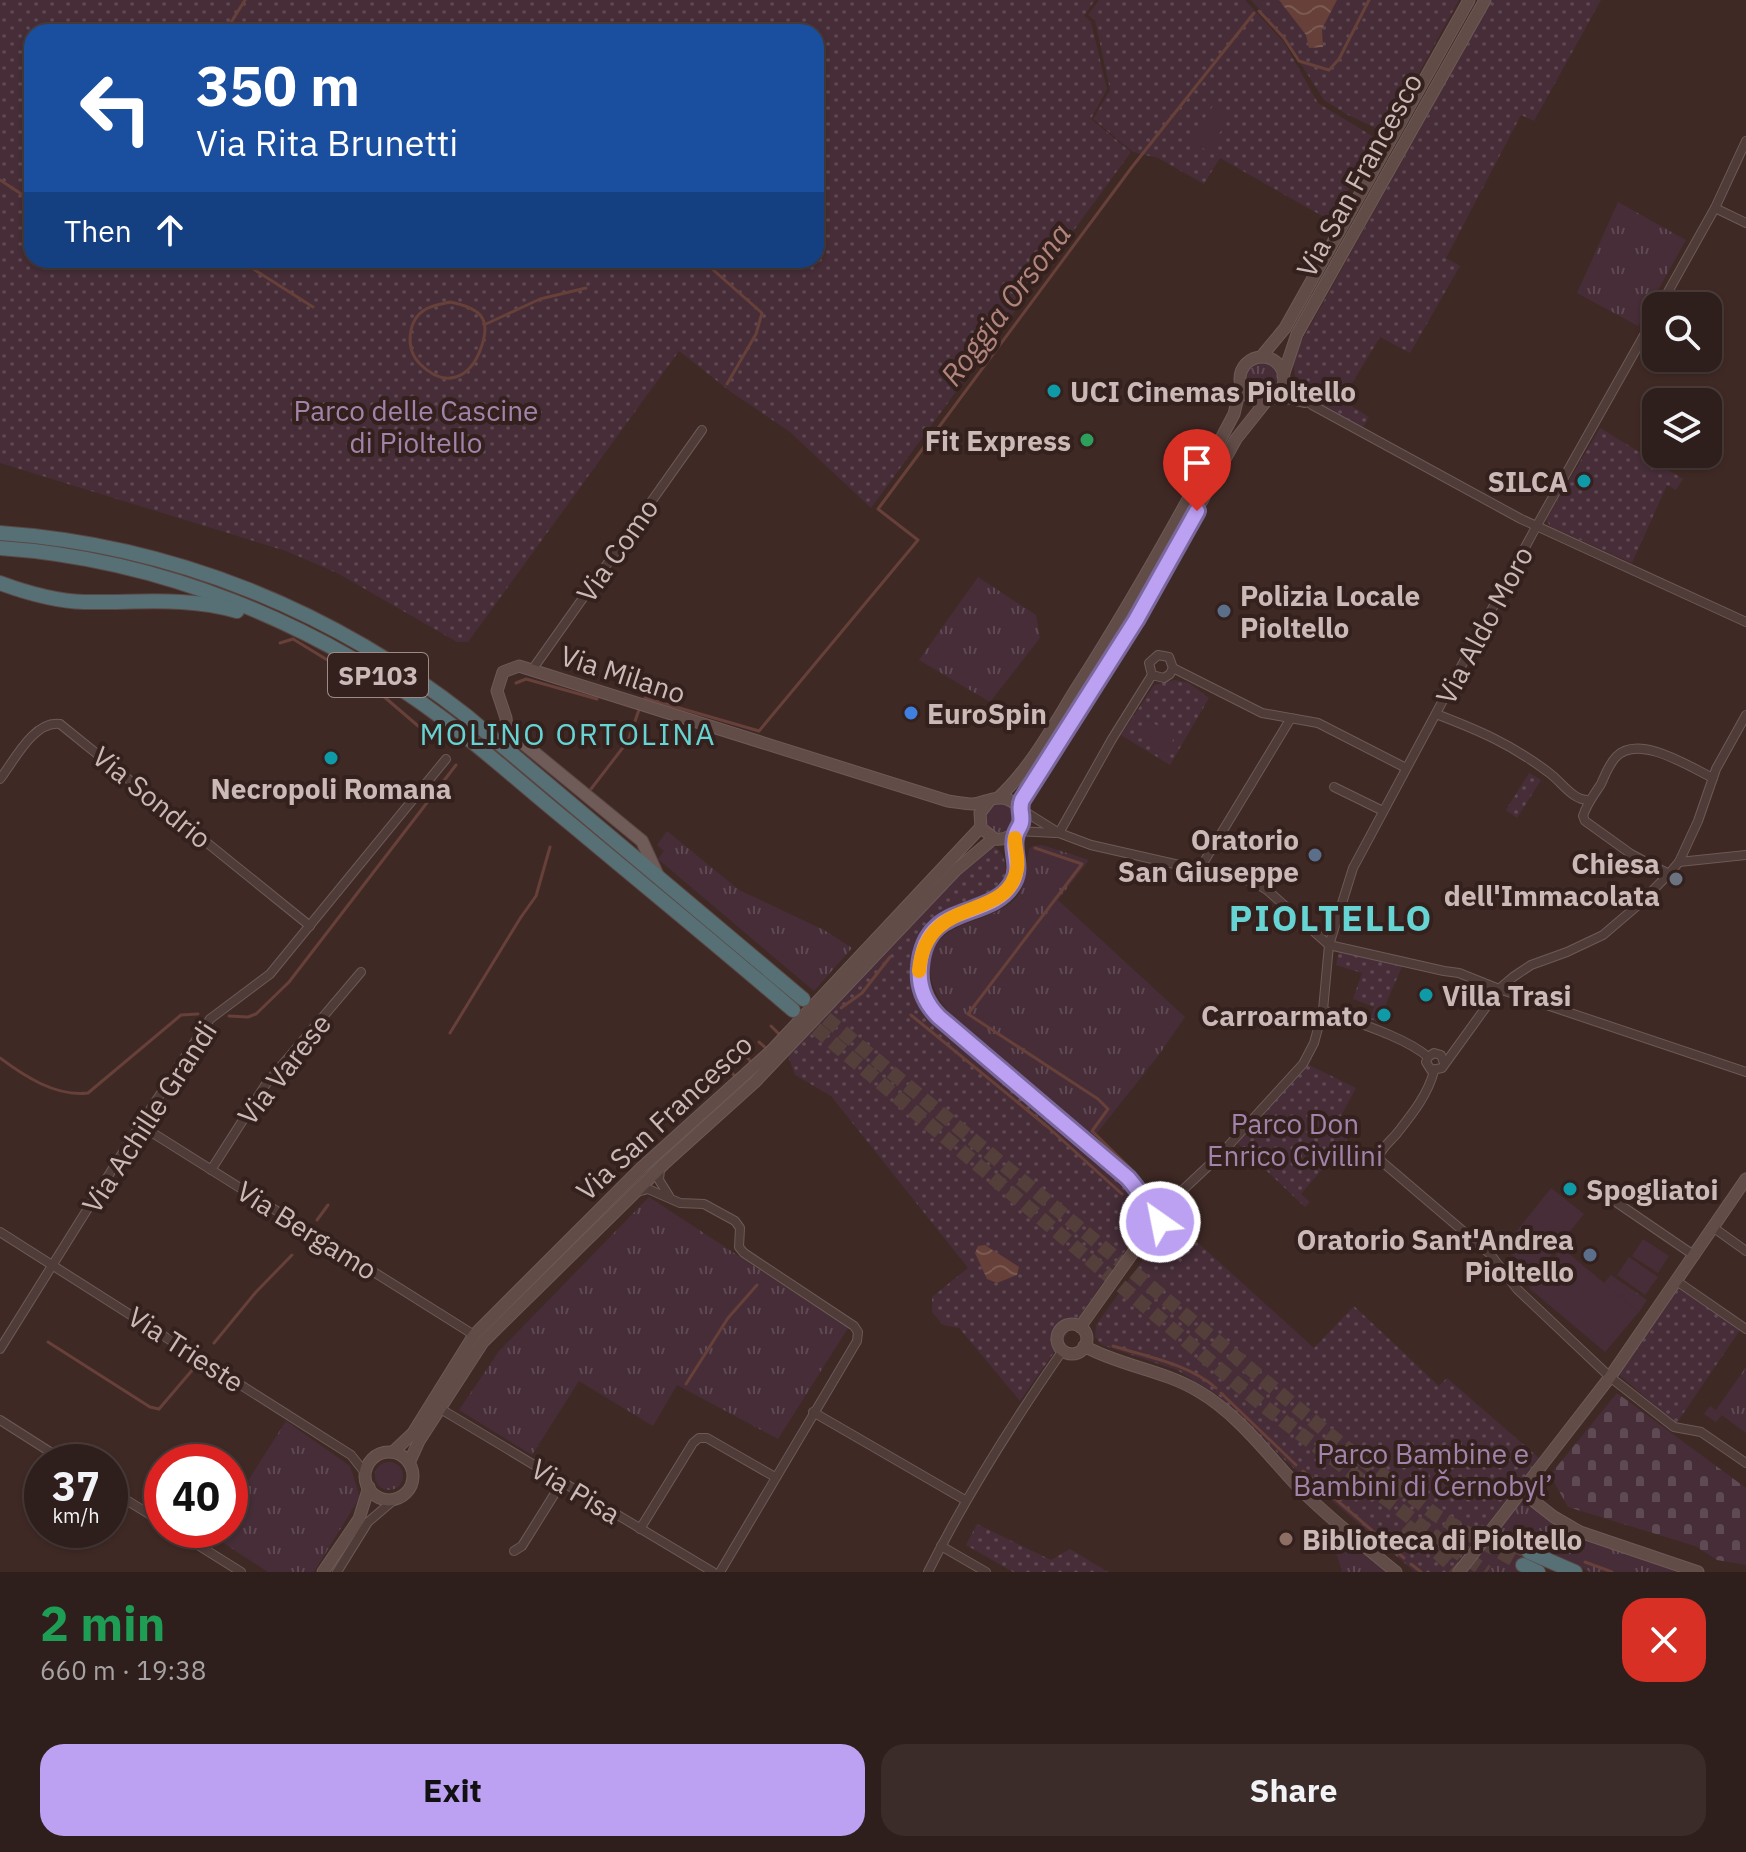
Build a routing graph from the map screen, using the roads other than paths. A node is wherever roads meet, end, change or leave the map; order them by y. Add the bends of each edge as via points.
1 (1469, 0) edge
2 (1485, 0) edge
3 (1746, 141) edge
4 (1715, 208) junction
5 (1746, 223) edge
6 (1668, 292) edge
7 (1642, 339) edge
8 (1261, 357) junction
9 (1283, 378) junction
10 (1241, 385) junction
11 (1270, 398) junction
12 (1312, 405) junction
13 (702, 430) dead end
14 (1536, 527) junction
15 (0, 533) edge
16 (0, 548) edge
17 (0, 583) edge
18 (1746, 622) edge
19 (1173, 668) junction
20 (532, 670) junction
21 (1152, 675) junction
22 (1436, 714) junction
23 (1746, 715) edge
24 (1291, 718) junction
25 (507, 730) joint
26 (446, 759) dead end
27 (1406, 768) junction
28 (1713, 778) junction
29 (0, 779) edge
30 (1334, 787) dead end
31 (994, 799) junction
32 (1588, 800) junction
33 (948, 801) junction
34 (1019, 808) junction
35 (1383, 811) junction
36 (980, 824) junction
37 (1016, 832) junction
38 (1059, 833) junction
39 (996, 839) junction
40 (1746, 855) edge
41 (613, 859) junction
42 (1679, 862) junction
43 (1199, 870) junction
44 (1669, 874) junction
45 (659, 878) junction
46 (1015, 878) junction
47 (310, 926) junction
48 (1329, 945) junction
49 (361, 972) dead end
50 (1499, 989) junction
51 (1323, 1010) junction
52 (1428, 1057) junction
53 (1444, 1063) junction
54 (1434, 1071) junction
55 (1746, 1072) edge
56 (140, 1125) junction
57 (664, 1164) junction
58 (211, 1170) junction
59 (1746, 1179) edge
60 (1591, 1185) dead end
61 (1141, 1192) junction
62 (635, 1193) junction
63 (669, 1197) junction
64 (1176, 1197) junction
65 (1152, 1222) junction
66 (1714, 1228) junction
67 (0, 1232) edge
68 (1746, 1251) edge
69 (1695, 1256) junction
70 (53, 1264) junction
71 (1678, 1282) junction
72 (1080, 1327) junction
73 (1746, 1329) edge
74 (474, 1335) junction
75 (1084, 1346) junction
76 (0, 1349) edge
77 (1063, 1350) junction
78 (1610, 1377) junction
79 (439, 1408) junction
80 (813, 1412) junction
81 (0, 1420) edge
82 (38, 1444) edge
83 (393, 1452) junction
84 (409, 1463) junction
85 (1746, 1463) edge
86 (366, 1474) junction
87 (775, 1477) junction
88 (562, 1482) junction
89 (369, 1487) junction
90 (1521, 1491) junction
91 (390, 1499) junction
92 (965, 1500) junction
93 (359, 1519) junction
94 (640, 1529) junction
95 (941, 1546) junction
96 (203, 1548) edge
97 (514, 1551) dead end
98 (1459, 1571) edge
99 (241, 1572) edge
100 (323, 1572) edge
101 (337, 1572) edge
102 (713, 1572) edge
103 (720, 1572) edge
104 (928, 1572) edge
105 (986, 1572) edge
106 (1396, 1572) edge
107 (1538, 1572) edge
108 (1575, 1572) edge
109 (1698, 1572) edge

1 - 8 street, Via San Francesco via 1285,328
2 - 9 street, Via San Francesco via 1294,341
3 - 4 street
4 - 5 street
4 - 6 street
7 - 14 street, Via Aldo Moro
8 - 9 street via 1276,363
8 - 10 street via 1244,366
9 - 11 street via 1281,389
9 - 12 street
10 - 11 street via 1253,399
10 - 31 street via 1234,414 1122,616 1054,726
11 - 12 street
11 - 34 street via 1236,439 1136,620
12 - 14 street
13 - 20 street, Via Como
14 - 18 street
14 - 22 street, Via Aldo Moro
15 - 45 highway, SP103 via 89,544 180,565 325,623 443,698
16 - 41 highway, SP103 via 72,555 162,575 303,633 446,721
17 - 41 highway, SP103 via 71,601 201,603 265,622 421,713
19 - 21 street via 1164,678
19 - 21 street via 1169,657 1156,655 1149,664
19 - 24 street via 1262,713
20 - 25 street, Via Milano via 519,666 501,676 497,691
20 - 33 street, Via Milano
21 - 38 street
22 - 27 street, Via Aldo Moro
22 - 32 street via 1503,741 1576,798
23 - 28 street
24 - 27 street via 1318,723
24 - 43 street
25 - 45 main road via 642,841
26 - 47 street, Via Achille Grandi
27 - 35 street, Via Aldo Moro
28 - 32 street via 1652,750 1630,749 1615,758
28 - 42 street
29 - 47 street, Via Sondrio via 37,731 60,724
30 - 35 street
31 - 33 street, Via Milano via 975,804
31 - 34 street via 1010,800
31 - 36 street via 982,808
32 - 44 street via 1585,821
33 - 36 street, Via Milano
34 - 37 street via 1022,819
34 - 38 street
35 - 48 street, Via Aldo Moro via 1353,868
36 - 39 street
36 - 74 street, Via San Francesco via 771,1051 641,1168
37 - 38 street
37 - 39 street
37 - 46 street
38 - 43 street
39 - 46 street via 1013,858
39 - 57 street, Via San Francesco via 956,870 755,1082
40 - 42 street
41 - 45 highway, SP103 via 798,1004
42 - 44 street
43 - 48 street via 1260,885
44 - 50 street via 1603,935 1531,965
46 - 61 street via 999,897 949,918 932,932 920,961 924,997 945,1024
47 - 56 street, Via Achille Grandi via 270,974 210,1019
48 - 50 street via 1459,973
48 - 51 street, Via Aldo Moro
49 - 58 street, Via Varese via 266,1084
50 - 53 street
50 - 55 street
51 - 52 street
51 - 64 street, Via Aldo Moro via 1303,1064
52 - 53 street via 1437,1053
52 - 54 street via 1427,1065
53 - 54 street
54 - 78 street via 1420,1102 1382,1148 1381,1161 1490,1254 1521,1293
56 - 58 street, Via Bergamo
56 - 70 street, Via Achille Grandi
57 - 62 street, Via San Francesco
57 - 63 street via 658,1177
58 - 74 street, Via Bergamo
59 - 66 street
60 - 69 street
61 - 64 street via 1160,1203
61 - 65 street
62 - 63 street via 648,1189
62 - 79 street, Via San Francesco via 483,1342
63 - 80 street via 704,1204 735,1221 744,1253 854,1326 858,1337
64 - 65 street, Via Aldo Moro
65 - 72 street
66 - 68 street
66 - 69 street
67 - 70 street, Via Trieste
69 - 71 street
70 - 76 street, Via Achille Grandi
70 - 86 street, Via Trieste via 351,1455
71 - 73 street
71 - 78 street
72 - 75 street
72 - 77 street via 1070,1324 1058,1332
74 - 83 street, Via San Francesco via 413,1433
75 - 77 street via 1075,1353
75 - 106 street via 1205,1395 1326,1513
77 - 92 street
78 - 85 street via 1674,1427 1711,1437
78 - 90 street
79 - 84 street, Via San Francesco
79 - 88 street, Via Pisa
80 - 87 street
80 - 92 street
81 - 82 street
83 - 84 street
83 - 86 street via 375,1457
84 - 91 street via 411,1485 405,1494
86 - 89 street
87 - 94 street via 707,1438 697,1439
87 - 103 street
88 - 94 street, Via Pisa
88 - 97 street
89 - 91 street
89 - 93 street
90 - 98 street
90 - 109 street via 1580,1532
91 - 93 street
91 - 101 street via 368,1522
92 - 95 street
93 - 100 street
94 - 102 street, Via Pisa
95 - 104 street
95 - 105 street
96 - 99 street
107 - 108 highway via 1526,1558

